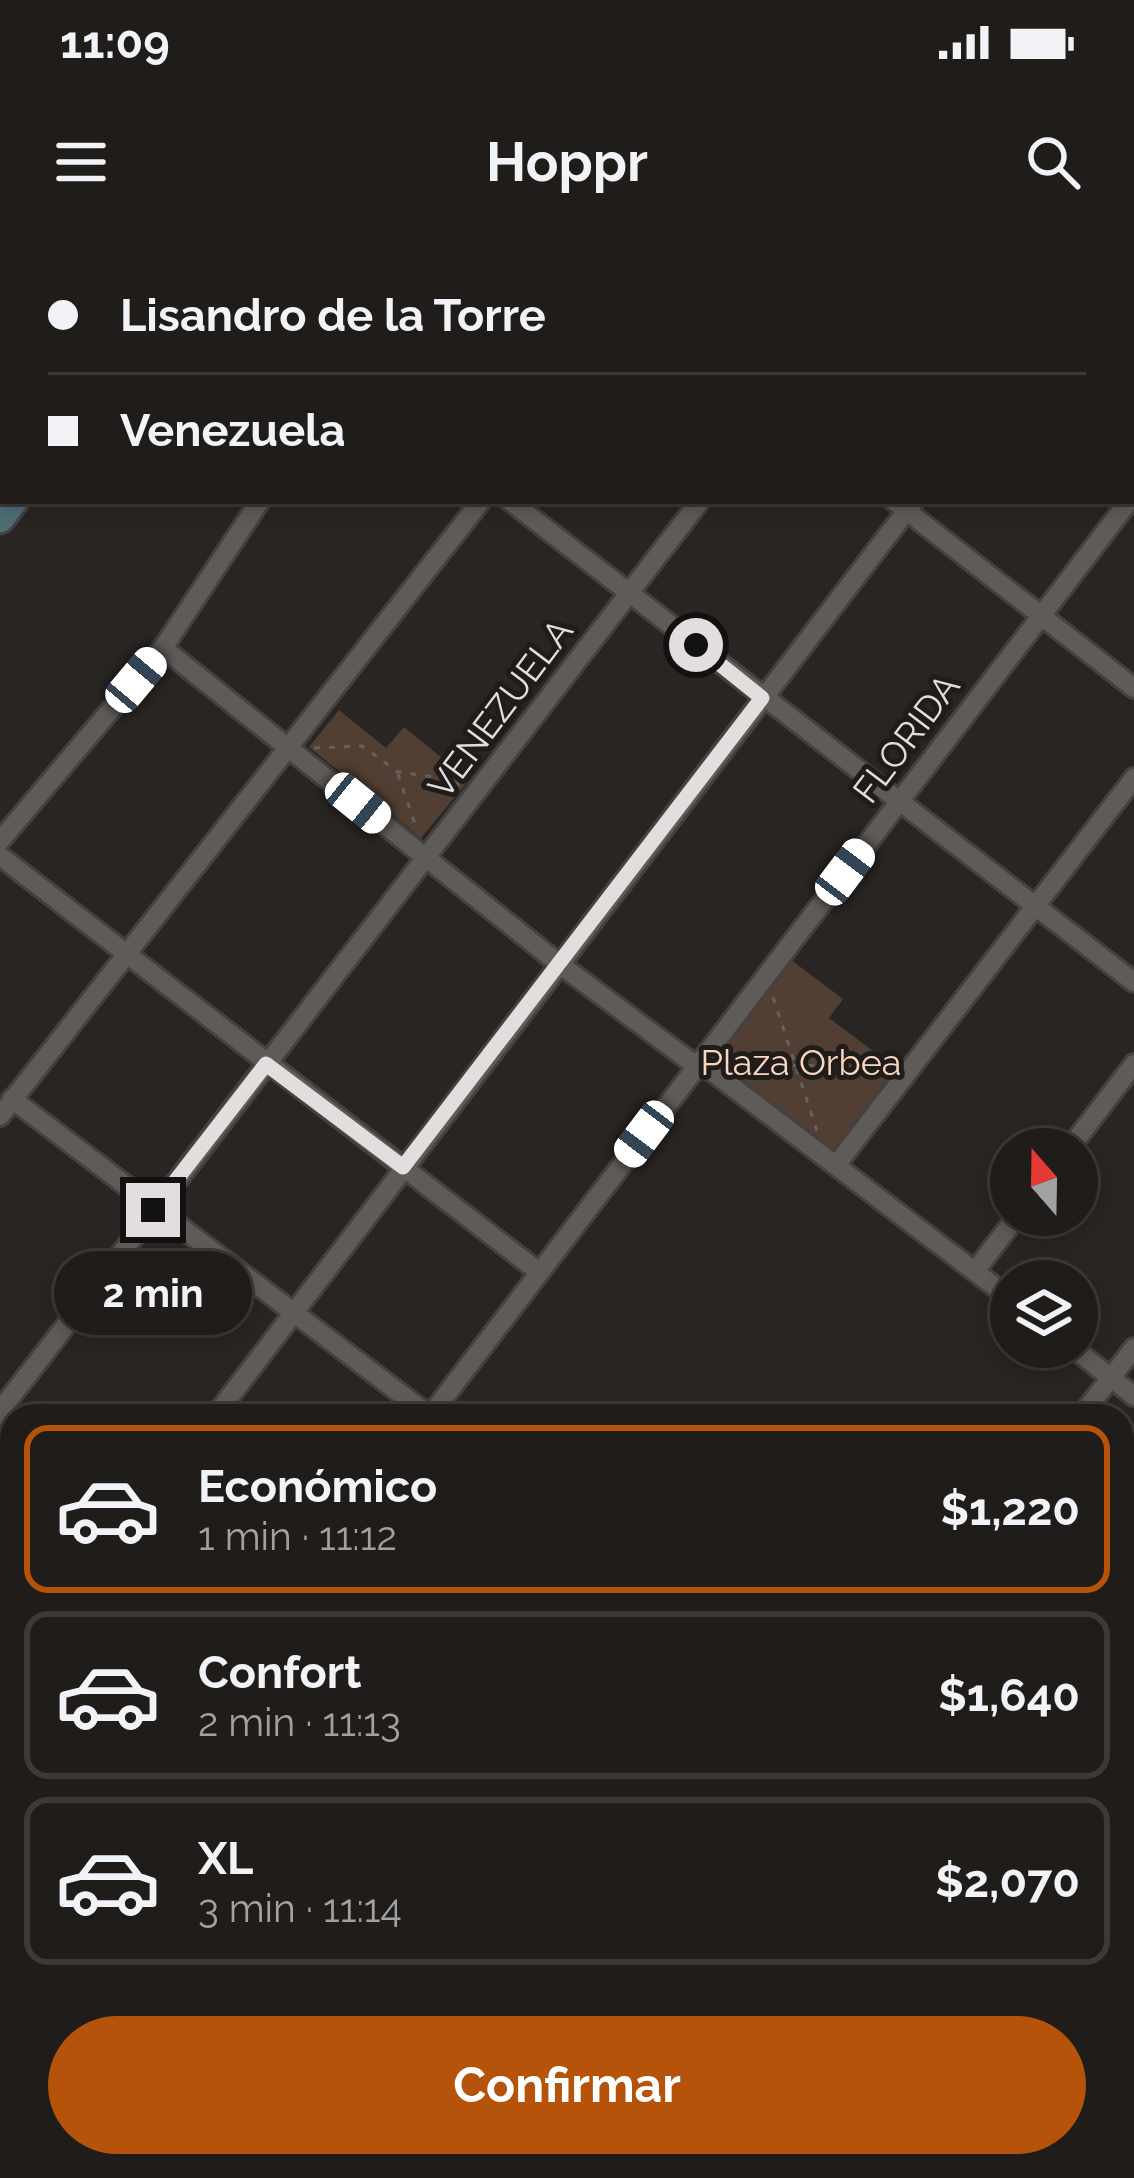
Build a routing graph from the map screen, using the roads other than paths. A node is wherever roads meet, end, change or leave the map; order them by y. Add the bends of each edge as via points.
1 (258, 504) edge
2 (479, 504) edge
3 (514, 504) edge
4 (698, 504) edge
5 (905, 504) edge
6 (1127, 504) edge
7 (630, 593) junction
8 (1040, 616) junction
9 (163, 648) junction
10 (1134, 688) edge
11 (762, 698) junction
12 (289, 749) junction
13 (1134, 778) edge
14 (898, 802) junction
15 (0, 841) edge
16 (0, 856) edge
17 (426, 858) junction
18 (1034, 908) junction
19 (126, 955) junction
20 (558, 963) junction
21 (1134, 982) edge
22 (266, 1064) junction
23 (1134, 1064) edge
24 (697, 1065) junction
25 (12, 1099) junction
26 (0, 1116) edge
27 (1085, 1128) edge
28 (831, 1160) junction
29 (403, 1167) junction
30 (153, 1210) junction
31 (1002, 1236) edge
32 (975, 1271) junction
33 (539, 1272) junction
34 (990, 1283) edge
35 (292, 1312) junction
36 (1134, 1348) edge
37 (1098, 1368) edge
38 (1111, 1378) junction
39 (1134, 1396) edge
40 (5, 1404) edge
41 (223, 1404) edge
42 (414, 1404) edge
43 (439, 1404) edge
44 (1090, 1404) edge

1 - 9 street
2 - 12 street
3 - 7 street
4 - 7 street, VENEZUELA
5 - 8 street
5 - 11 street
6 - 8 street, FLORIDA
7 - 11 street
7 - 17 street, VENEZUELA
8 - 10 street
8 - 14 street, FLORIDA
9 - 12 street
9 - 15 street
11 - 14 street
11 - 20 street
12 - 17 street
12 - 19 street
13 - 18 street
14 - 18 street
14 - 24 street, FLORIDA
16 - 19 street
17 - 20 street
17 - 22 street, VENEZUELA
18 - 21 street
18 - 28 street
19 - 22 street
19 - 25 street
20 - 24 street
20 - 29 street
22 - 29 street
22 - 30 street, VENEZUELA
23 - 27 street
24 - 28 street
24 - 33 street, FLORIDA
25 - 26 street
25 - 30 street
28 - 32 street
29 - 33 street
29 - 35 street
30 - 35 street
30 - 40 street, VENEZUELA
31 - 32 street
32 - 34 street
33 - 43 street, FLORIDA
35 - 41 street
35 - 42 street
36 - 38 street
37 - 38 street
38 - 39 street
38 - 44 street

